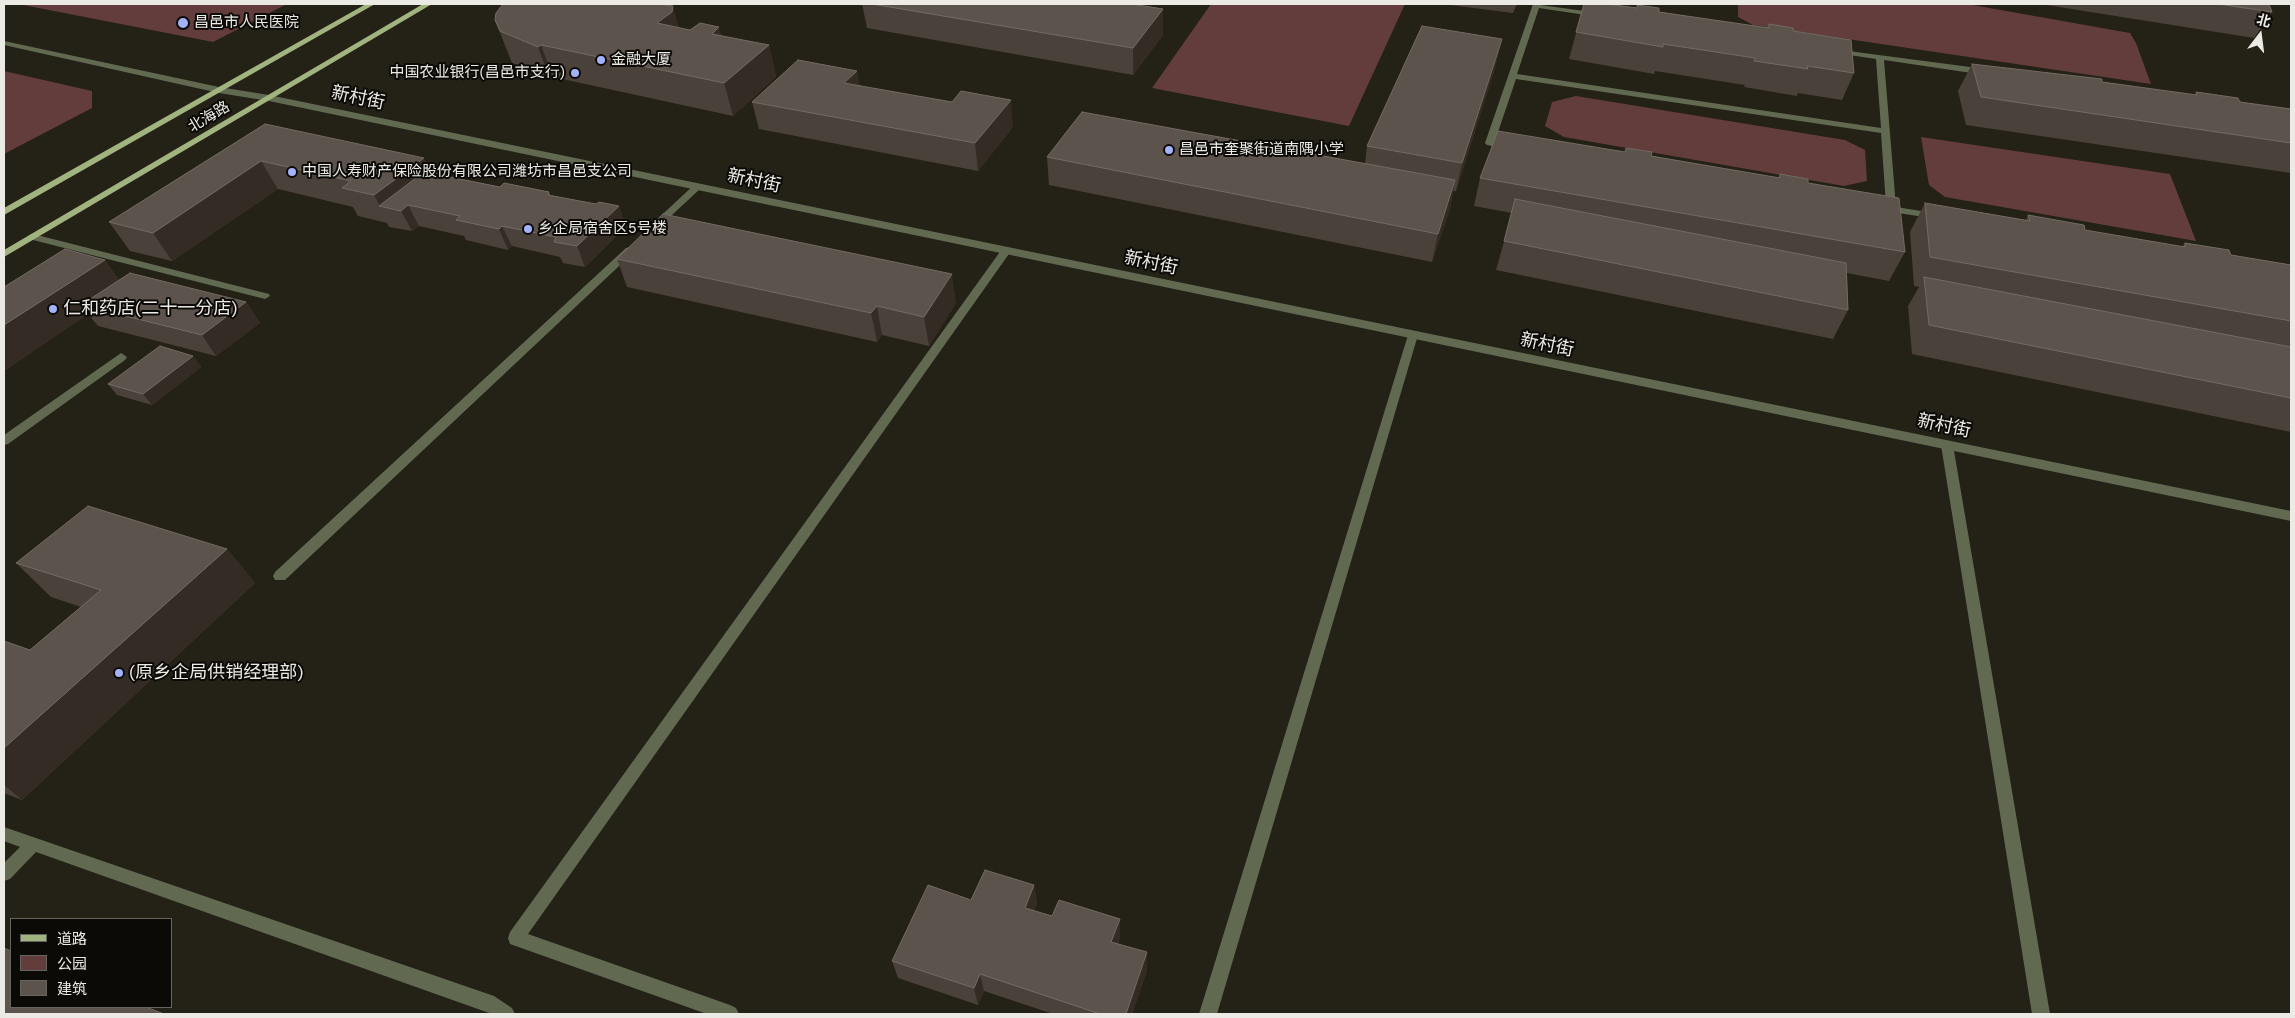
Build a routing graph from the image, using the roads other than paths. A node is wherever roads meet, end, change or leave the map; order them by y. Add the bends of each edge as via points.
1 (371, 4) edge
2 (428, 4) edge
3 (1605, 15) edge
4 (4, 43) edge
5 (1831, 50) edge
6 (1880, 57) junction
7 (1998, 74) edge
8 (1512, 76) junction
9 (219, 90) junction
10 (269, 98) junction
11 (1886, 131) junction
12 (1519, 148) edge
13 (697, 187) junction
14 (1872, 206) edge
15 (1891, 209) junction
16 (4, 212) edge
17 (1950, 218) edge
18 (33, 237) junction
19 (1006, 251) junction
20 (4, 254) edge
21 (265, 296) dead end
22 (1414, 335) junction
23 (121, 357) dead end
24 (4, 441) edge
25 (1947, 444) junction
26 (2291, 516) edge
27 (280, 576) dead end
28 (4, 834) edge
29 (33, 844) junction
30 (4, 874) edge
31 (506, 1014) edge
32 (730, 1014) edge
33 (1208, 1014) edge
34 (2041, 1014) edge

1 - 9 main road, 北海路
2 - 10 main road, 北海路
3 - 8 street via 1536,5
4 - 9 street, 新村街
5 - 6 street
6 - 7 street
6 - 11 street
8 - 11 street
8 - 12 street via 1490,143
9 - 10 street, 新村街
9 - 16 main road, 北海路
10 - 13 street, 新村街
10 - 18 main road, 北海路
11 - 15 street
13 - 19 street, 新村街
13 - 27 street
14 - 15 street
15 - 17 street
18 - 20 main road, 北海路
18 - 21 street
19 - 22 street, 新村街
19 - 32 street via 516,938
22 - 25 street, 新村街
22 - 33 street
23 - 24 street
25 - 26 street, 新村街
25 - 34 street
28 - 29 street
29 - 30 street
29 - 31 street via 494,1004

